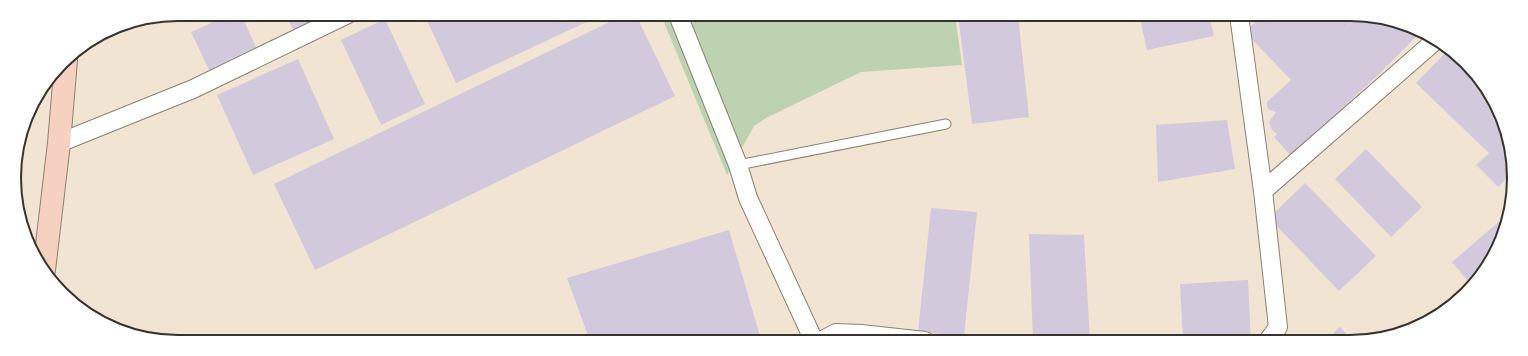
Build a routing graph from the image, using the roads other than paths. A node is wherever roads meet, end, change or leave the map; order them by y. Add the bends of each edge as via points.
1 (334, 21) edge
2 (680, 21) edge
3 (1240, 21) edge
4 (1431, 44) edge
5 (65, 69) edge
6 (946, 124) dead end
7 (59, 143) junction
8 (738, 165) junction
9 (1263, 191) junction
10 (45, 261) edge
11 (811, 335) edge
12 (834, 335) edge
13 (870, 335) edge
14 (1272, 335) edge

1 - 7 street via 193,89
2 - 8 street
3 - 9 street
4 - 9 street
5 - 7 street
6 - 8 lane
7 - 10 street
8 - 11 street via 748,198
9 - 14 street via 1278,327
12 - 13 street

